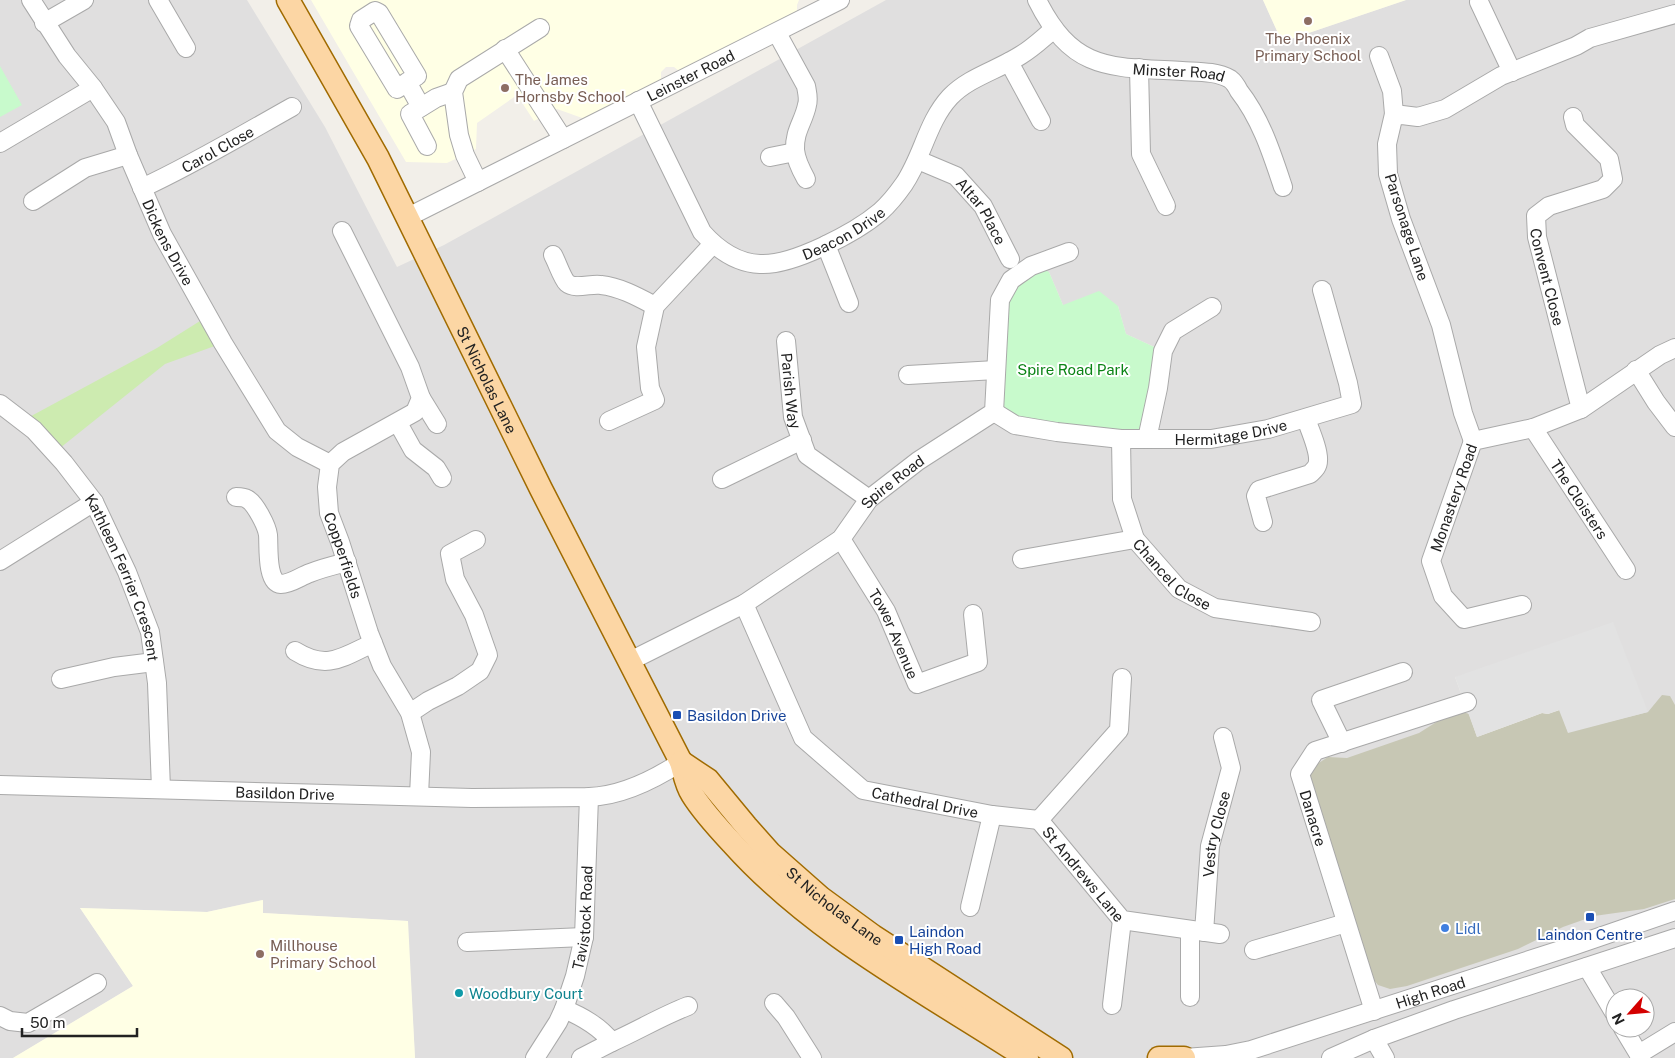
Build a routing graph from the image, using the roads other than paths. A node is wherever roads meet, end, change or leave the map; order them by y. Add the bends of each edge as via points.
1 (30, 0) edge
2 (84, 0) edge
3 (158, 0) edge
4 (288, 0) edge
5 (840, 0) edge
6 (1037, 0) edge
7 (1479, 2) dead end
8 (1675, 14) edge
9 (44, 23) junction
10 (540, 28) dead end
11 (1054, 29) junction
12 (777, 32) junction
13 (186, 48) dead end
14 (505, 49) junction
15 (1379, 56) dead end
16 (1009, 62) junction
17 (1139, 68) junction
18 (1512, 72) junction
19 (407, 82) dead end
20 (93, 88) junction
21 (453, 92) junction
22 (638, 101) junction
23 (292, 107) dead end
24 (422, 107) junction
25 (1394, 114) junction
26 (1573, 117) dead end
27 (1041, 121) dead end
28 (563, 139) junction
29 (0, 143) edge
30 (427, 146) dead end
31 (795, 152) junction
32 (128, 155) junction
33 (770, 157) dead end
34 (918, 160) junction
35 (806, 179) dead end
36 (478, 182) junction
37 (1283, 187) dead end
38 (142, 188) junction
39 (33, 201) dead end
40 (1166, 206) dead end
41 (408, 217) junction
42 (342, 231) dead end
43 (713, 244) junction
44 (826, 245) junction
45 (1069, 252) dead end
46 (554, 255) dead end
47 (1010, 259) dead end
48 (1322, 290) dead end
49 (849, 302) dead end
50 (655, 306) junction
51 (1212, 307) dead end
52 (786, 340) dead end
53 (1675, 348) edge
54 (996, 370) junction
55 (1636, 370) junction
56 (908, 375) dead end
57 (421, 398) junction
58 (0, 404) edge
59 (1581, 409) junction
60 (994, 412) junction
61 (1306, 419) junction
62 (609, 421) dead end
63 (398, 423) junction
64 (437, 424) dead end
65 (1675, 427) edge
66 (1533, 428) junction
67 (1121, 439) junction
68 (1146, 439) junction
69 (802, 440) junction
70 (1473, 441) junction
71 (330, 464) junction
72 (442, 478) dead end
73 (722, 479) dead end
74 (236, 497) dead end
75 (869, 499) junction
76 (94, 502) junction
77 (1263, 522) dead end
78 (841, 539) junction
79 (1135, 539) junction
80 (476, 540) dead end
81 (1022, 559) dead end
82 (0, 561) edge
83 (347, 562) junction
84 (1626, 570) dead end
85 (744, 604) junction
86 (1522, 605) dead end
87 (973, 614) dead end
88 (1311, 622) dead end
89 (373, 643) junction
90 (295, 651) dead end
91 (630, 661) junction
92 (154, 662) junction
93 (1403, 672) dead end
94 (1122, 678) dead end
95 (61, 679) dead end
96 (1467, 702) dead end
97 (410, 713) junction
98 (1223, 737) dead end
99 (1342, 743) junction
100 (681, 762) junction
101 (0, 785) edge
102 (161, 790) junction
103 (419, 796) junction
104 (589, 797) junction
105 (992, 815) junction
106 (1039, 820) junction
107 (970, 907) dead end
108 (1675, 911) edge
109 (1122, 920) junction
110 (1346, 923) junction
111 (1204, 932) junction
112 (584, 937) junction
113 (1675, 938) edge
114 (467, 942) dead end
115 (1254, 950) dead end
116 (1587, 967) junction
117 (97, 983) dead end
118 (1190, 997) dead end
119 (1605, 997) edge
120 (774, 1003) dead end
121 (1112, 1005) dead end
122 (688, 1006) dead end
123 (564, 1009) junction
124 (1374, 1011) junction
125 (0, 1016) edge
126 (1675, 1032) edge
127 (1629, 1038) edge
128 (1374, 1039) junction
129 (612, 1042) junction
130 (1640, 1056) edge
131 (535, 1058) edge
132 (581, 1058) edge
133 (812, 1058) edge
134 (1027, 1058) edge
135 (1061, 1058) edge
136 (1159, 1058) edge
137 (1184, 1058) edge
138 (1331, 1058) edge
139 (1385, 1058) edge

1 - 9 street, Dickens Drive
2 - 9 street
3 - 13 street
4 - 41 main road, St Nicholas Lane
5 - 12 street, Leinster Road
6 - 11 street, Minster Road
7 - 18 street
8 - 18 street via 1590,38
9 - 20 street, Dickens Drive
10 - 14 street
11 - 16 street, Deacon Drive
11 - 17 street, Minster Road via 1086,58 1105,65
12 - 22 street, Leinster Road
12 - 31 street via 808,94 807,106 798,126
14 - 21 street via 459,79
14 - 28 street
15 - 25 street, Parsonage Lane via 1392,90
16 - 27 street
16 - 34 street, Deacon Drive via 961,86 948,98 935,117
17 - 37 street, Minster Road via 1208,73 1231,80 1252,110 1270,148
17 - 40 street via 1142,154
18 - 25 street via 1445,109 1418,117
19 - 24 street
20 - 29 street
20 - 32 street, Dickens Drive via 116,122
21 - 24 street
21 - 36 street via 459,135
22 - 28 street, Leinster Road
22 - 43 street, Deacon Drive via 694,217
23 - 38 street, Carol Close via 178,172
24 - 30 street via 410,114
25 - 70 street, Parsonage Lane via 1387,144 1388,174 1401,220 1441,325
26 - 59 street, Convent Close via 1575,125 1609,159 1614,179 1603,189 1548,206 1536,216 1536,237
28 - 36 street, Leinster Road
31 - 33 street
31 - 35 street
32 - 38 street, Dickens Drive
32 - 39 street via 85,168
34 - 44 street, Deacon Drive via 881,211
34 - 47 street, Altar Place via 956,176 984,206
36 - 41 street, Leinster Road
38 - 71 street, Dickens Drive via 178,264 277,431 297,447
41 - 91 main road, St Nicholas Lane via 541,489
42 - 57 street via 410,367
43 - 44 street, Deacon Drive via 743,261 760,264 777,263
43 - 50 street
44 - 49 street
45 - 54 street via 1031,266 1011,280 1000,300
46 - 50 street via 567,282 573,286 608,286
48 - 61 street, Hermitage Drive via 1352,404
50 - 62 street via 646,348 650,388 655,400
51 - 68 street via 1173,331 1163,351
52 - 69 street, Parish Way via 793,417
53 - 55 street, Monastery Road
54 - 56 street
54 - 60 street
55 - 59 street, Monastery Road
55 - 65 street
57 - 63 street via 415,412
57 - 64 street
58 - 76 street, Kathleen Ferrier Crescent via 34,430
59 - 66 street, Monastery Road
60 - 67 street, Hermitage Drive via 1015,424
60 - 75 street, Spire Road via 918,461
61 - 68 street, Hermitage Drive via 1211,439
61 - 77 street via 1318,462 1310,474 1257,493
63 - 71 street via 343,452
63 - 72 street via 413,450 436,468
66 - 70 street, Monastery Road
66 - 84 street, The Cloisters
67 - 68 street, Hermitage Drive
67 - 79 street, Chancel Close via 1122,499
69 - 73 street, Parish Way
69 - 75 street, Parish Way via 807,455
70 - 86 street, Monastery Road via 1431,561 1443,596 1464,619
71 - 83 street, Copperfields via 328,513
74 - 83 street via 248,499 264,524 268,534 269,564 277,582 282,584
75 - 78 street, Spire Road
76 - 82 street
76 - 92 street, Kathleen Ferrier Crescent via 127,572 150,632
78 - 85 street, Spire Road
78 - 87 street, Tower Avenue via 886,611 917,684 978,662
79 - 81 street
79 - 88 street, Chancel Close via 1179,589 1215,608
80 - 97 street via 450,554 455,579 474,615 488,655 480,670
83 - 89 street, Copperfields
85 - 91 street, Spire Road
85 - 105 street, Cathedral Drive via 803,738 863,790
89 - 90 street via 337,660 324,662
89 - 97 street, Copperfields via 382,666
91 - 100 main road, St Nicholas Lane
92 - 95 street
92 - 102 street, Kathleen Ferrier Crescent
93 - 99 street via 1321,700
94 - 106 street via 1119,730
96 - 99 street, Danacre
97 - 103 street, Copperfields via 421,752
98 - 111 street, Vestry Close via 1231,768 1210,846
99 - 110 street, Danacre via 1315,751 1300,774
100 - 104 street, Basildon Drive via 636,786 600,797
100 - 134 main road, St Nicholas Lane via 691,793 718,828 783,893 835,934
100 - 135 main road, St Nicholas Lane via 708,780 770,852 821,898 873,936
101 - 102 street, Basildon Drive
102 - 103 street, Basildon Drive
103 - 104 street, Basildon Drive
104 - 112 street, Tavistock Road
105 - 106 street, Cathedral Drive
105 - 107 street
106 - 109 street, St Andrews Lane
108 - 124 street, High Road
109 - 111 street, St Andrews Lane
109 - 121 street
110 - 115 street
110 - 124 street, Danacre
111 - 118 street, Vestry Close
112 - 114 street
112 - 123 street, Tavistock Road
113 - 116 street, High Road
116 - 119 street
116 - 128 street, High Road
117 - 125 street via 28,1022 10,1021
120 - 133 street
122 - 129 street
123 - 129 street via 589,1021
123 - 131 street, Tavistock Road
124 - 137 street, High Road via 1251,1050
126 - 130 street
127 - 130 street
128 - 138 street, High Road
128 - 139 street
129 - 132 street
136 - 137 main road

